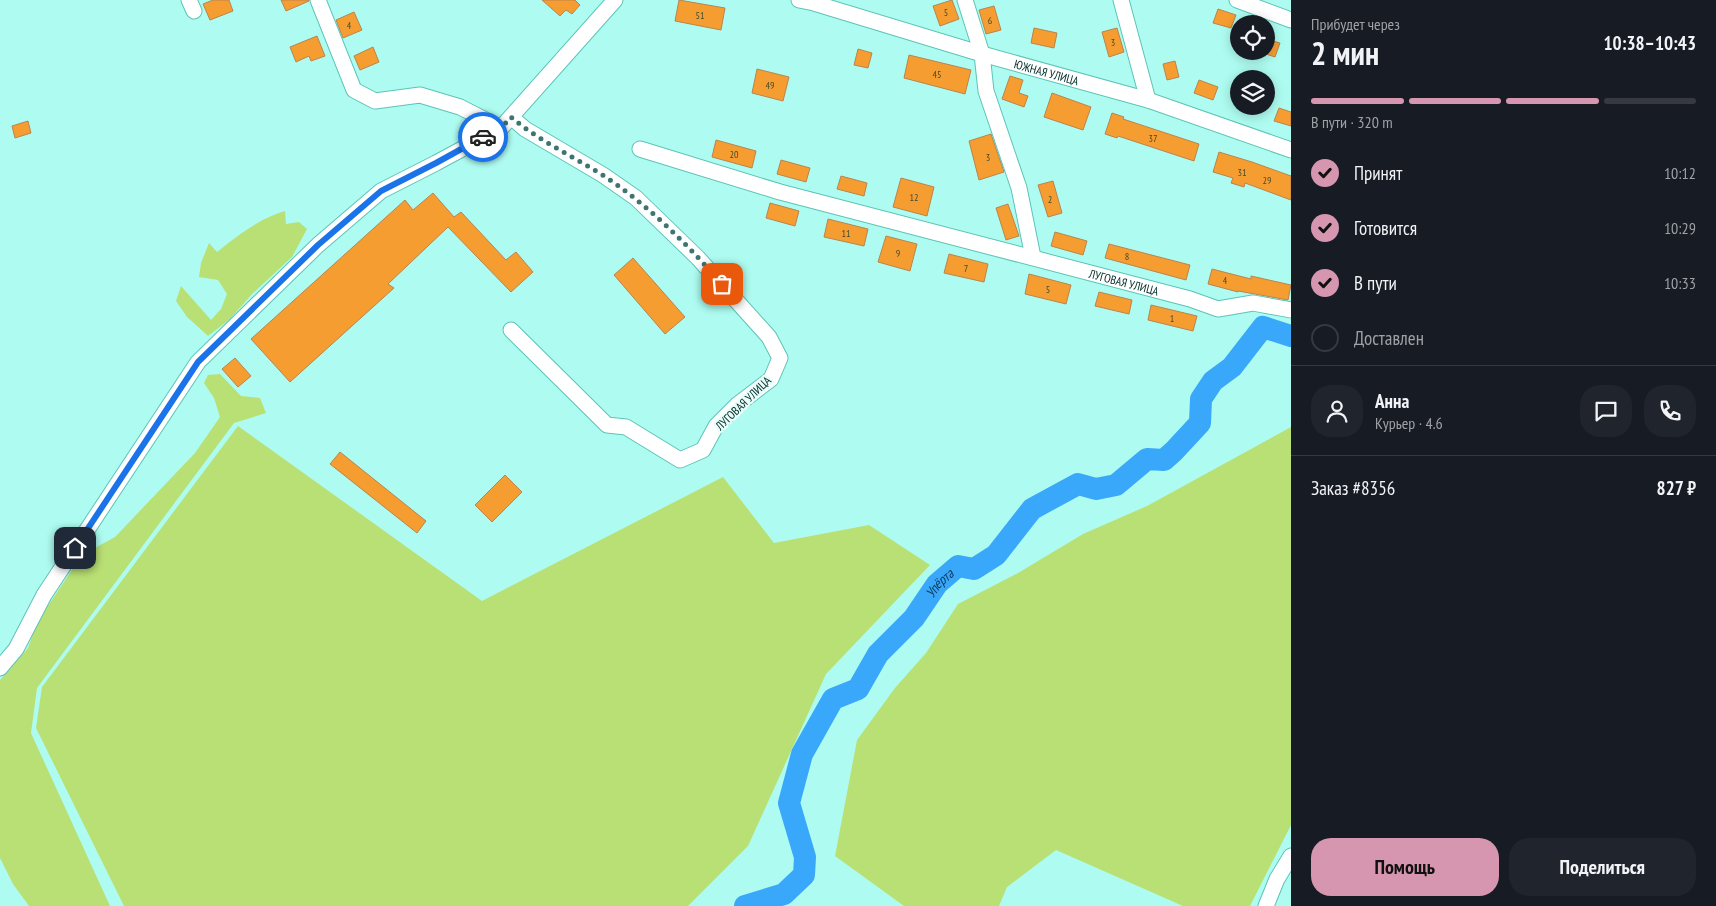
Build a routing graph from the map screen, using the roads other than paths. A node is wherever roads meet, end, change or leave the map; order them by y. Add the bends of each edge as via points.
1 (318, 0) edge
2 (615, 0) edge
3 (799, 0) edge
4 (965, 0) edge
5 (1121, 0) edge
6 (1237, 0) edge
7 (814, 2) edge
8 (1291, 20) edge
9 (982, 54) junction
10 (1148, 100) junction
11 (506, 122) junction
12 (640, 149) dead end
13 (1291, 150) edge
14 (1033, 258) junction
15 (1291, 310) edge
16 (511, 330) dead end
17 (0, 668) edge
18 (1291, 856) edge
19 (1266, 906) edge

1 - 11 street via 354,90 376,101 420,95
2 - 11 street
3 - 7 street, ЮЖНАЯ УЛИЦА
4 - 9 street
5 - 10 street
6 - 8 street
7 - 9 street, ЮЖНАЯ УЛИЦА
9 - 10 street, ЮЖНАЯ УЛИЦА
9 - 14 street via 986,91 1019,188
10 - 13 street, ЮЖНАЯ УЛИЦА
11 - 16 street, ЛУГОВАЯ УЛИЦА via 525,129 636,198 698,258 769,337 780,358 771,378 716,426 703,450 680,460 626,427 607,425
11 - 17 street via 381,191 318,245 198,362 44,595 16,649
12 - 14 street, ЛУГОВАЯ УЛИЦА via 780,192
14 - 15 street, ЛУГОВАЯ УЛИЦА via 1218,309 1253,303
18 - 19 street

